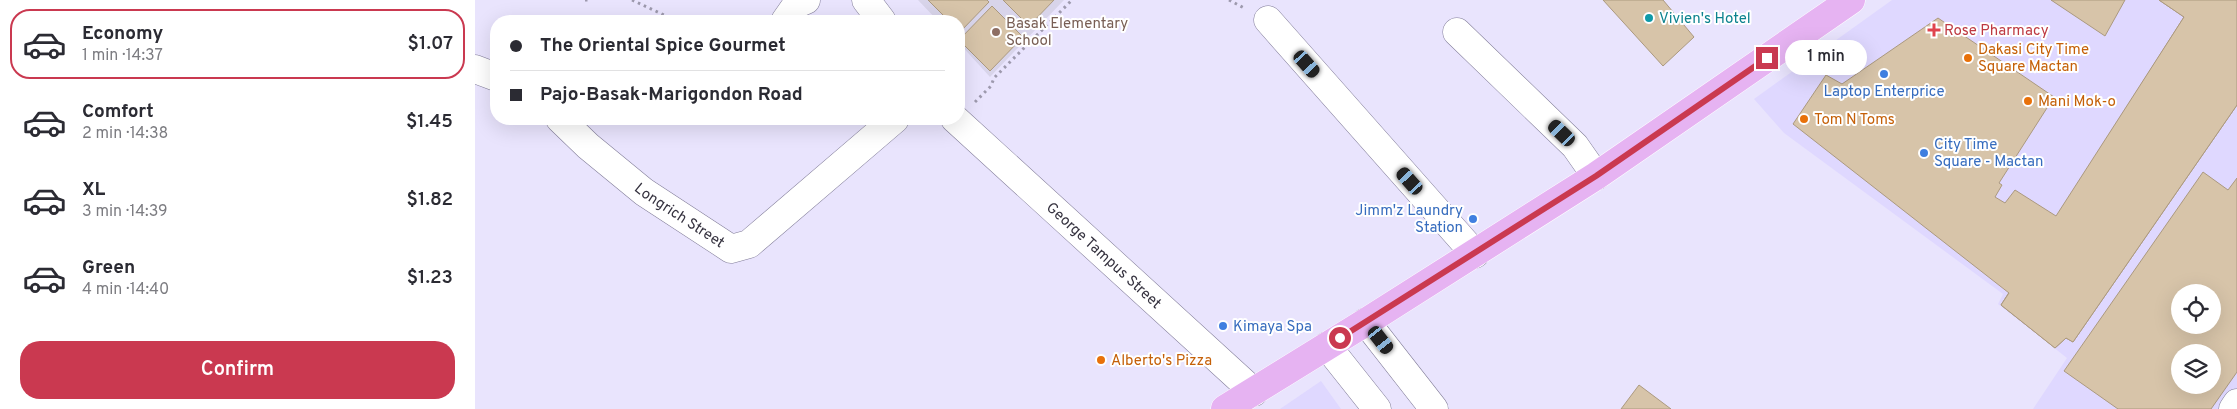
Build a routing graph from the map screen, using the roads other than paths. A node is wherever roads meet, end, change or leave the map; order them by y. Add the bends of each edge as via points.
1 (806, 0) edge
2 (1851, 0) edge
3 (789, 15) edge
4 (1268, 20) dead end
5 (1457, 32) dead end
6 (475, 69) edge
7 (490, 75) edge
8 (965, 114) edge
9 (566, 125) edge
10 (888, 125) edge
11 (1596, 176) junction
12 (1475, 254) junction
13 (1366, 322) junction
14 (1327, 346) junction
15 (1254, 392) junction
16 (2237, 403) edge
17 (1225, 409) edge
18 (1377, 409) edge
19 (1434, 409) edge
20 (2233, 409) edge

1 - 3 street via 797,4
2 - 11 main road
4 - 12 street
5 - 11 street via 1575,146
6 - 7 street
8 - 15 street, George Tampus Street
9 - 10 street, Longrich Street via 644,192 731,249 749,244
11 - 12 main road
12 - 13 main road
13 - 14 main road
13 - 19 street
14 - 15 main road
14 - 18 street
15 - 17 main road
16 - 20 street

